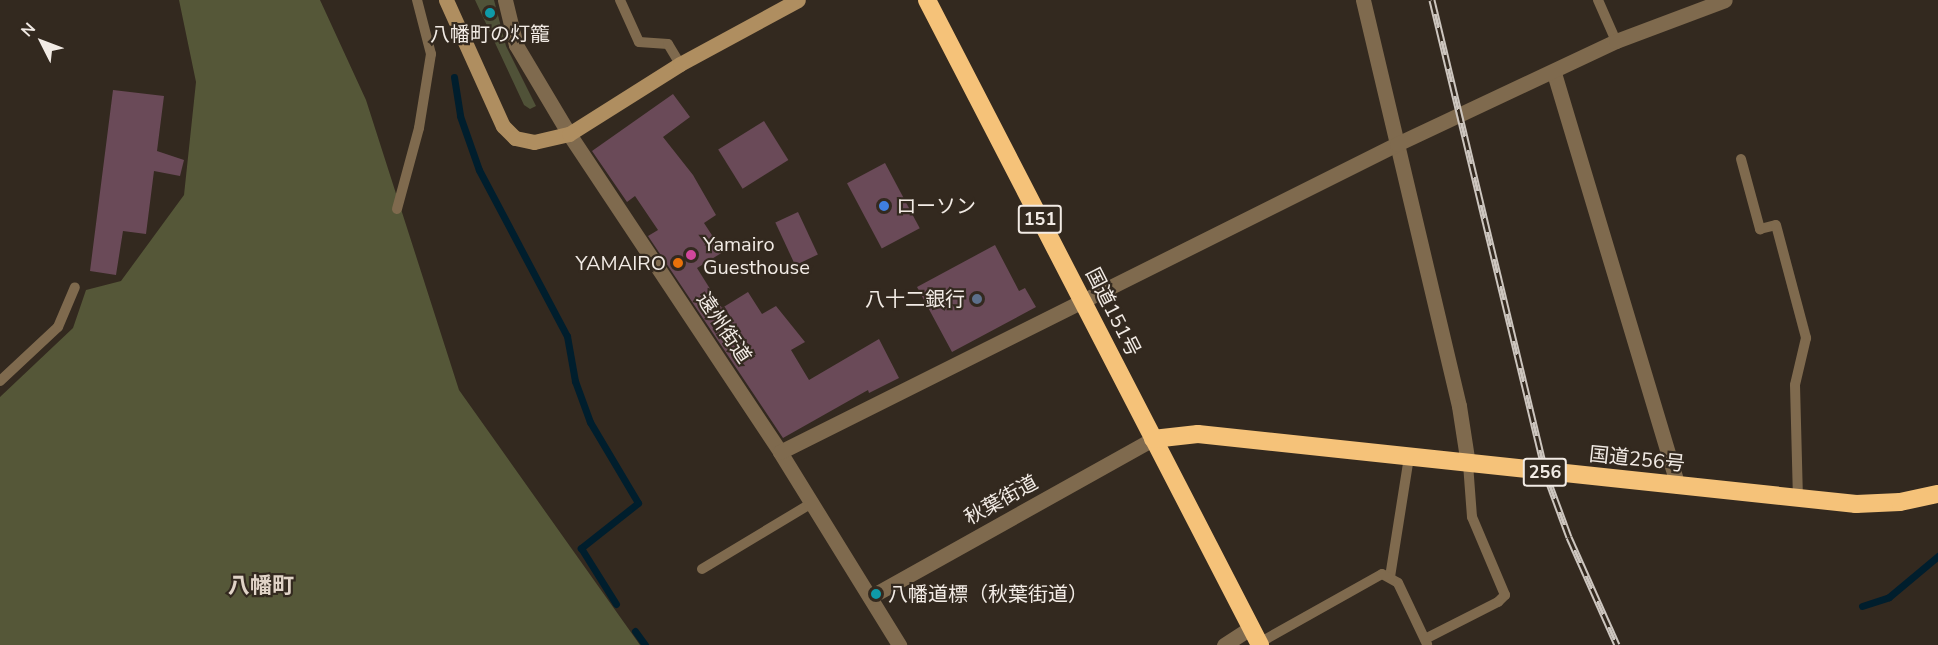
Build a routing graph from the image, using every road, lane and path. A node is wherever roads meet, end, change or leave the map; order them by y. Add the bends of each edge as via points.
1 (417, 0) edge
2 (446, 0) edge
3 (505, 0) edge
4 (620, 0) edge
5 (798, 0) edge
6 (927, 0) edge
7 (1364, 0) edge
8 (1598, 0) edge
9 (1725, 0) edge
10 (1616, 41) junction
11 (680, 64) junction
12 (1554, 73) junction
13 (569, 134) junction
14 (1398, 144) junction
15 (1741, 159) dead end
16 (397, 209) dead end
17 (75, 287) dead end
18 (1082, 302) junction
19 (0, 381) edge
20 (1153, 439) junction
21 (780, 452) junction
22 (1410, 457) junction
23 (1468, 464) junction
24 (1678, 486) junction
25 (1938, 494) edge
26 (1798, 498) junction
27 (812, 503) junction
28 (702, 569) dead end
29 (1390, 577) junction
30 (870, 597) junction
31 (1257, 638) edge
32 (1426, 642) edge
33 (899, 645) edge
34 (1224, 645) edge

1 - 16 lane via 431,60 419,128
2 - 13 street via 503,126 515,138 534,142
3 - 13 street, 遠州街道 via 516,45
4 - 11 lane via 639,42 668,44
5 - 11 street
6 - 18 highway, 国道151号 / 151
7 - 14 street
8 - 10 lane
9 - 10 street
10 - 12 street
11 - 13 street
12 - 14 street
12 - 24 street
13 - 21 street, 遠州街道
14 - 18 street
14 - 23 street via 1460,406
15 - 26 lane via 1760,229 1776,225 1806,338 1795,386
17 - 19 lane via 58,327
18 - 20 highway, 国道151号 / 151
18 - 21 street
20 - 22 highway, 国道256号 / 256 via 1198,434
20 - 30 street, 秋葉街道
20 - 31 highway, 国道151号 / 151
21 - 27 street, 遠州街道
22 - 23 highway, 国道256号 / 256
22 - 29 lane
23 - 24 highway, 国道256号 / 256
23 - 32 lane via 1472,517 1504,594 1498,602
24 - 26 highway, 国道256号 / 256
25 - 26 highway, 国道256号 / 256 via 1900,502 1856,504
27 - 28 lane
27 - 30 street, 遠州街道
29 - 31 lane via 1374,576
29 - 32 lane via 1398,583
30 - 33 street, 遠州街道
31 - 34 street

